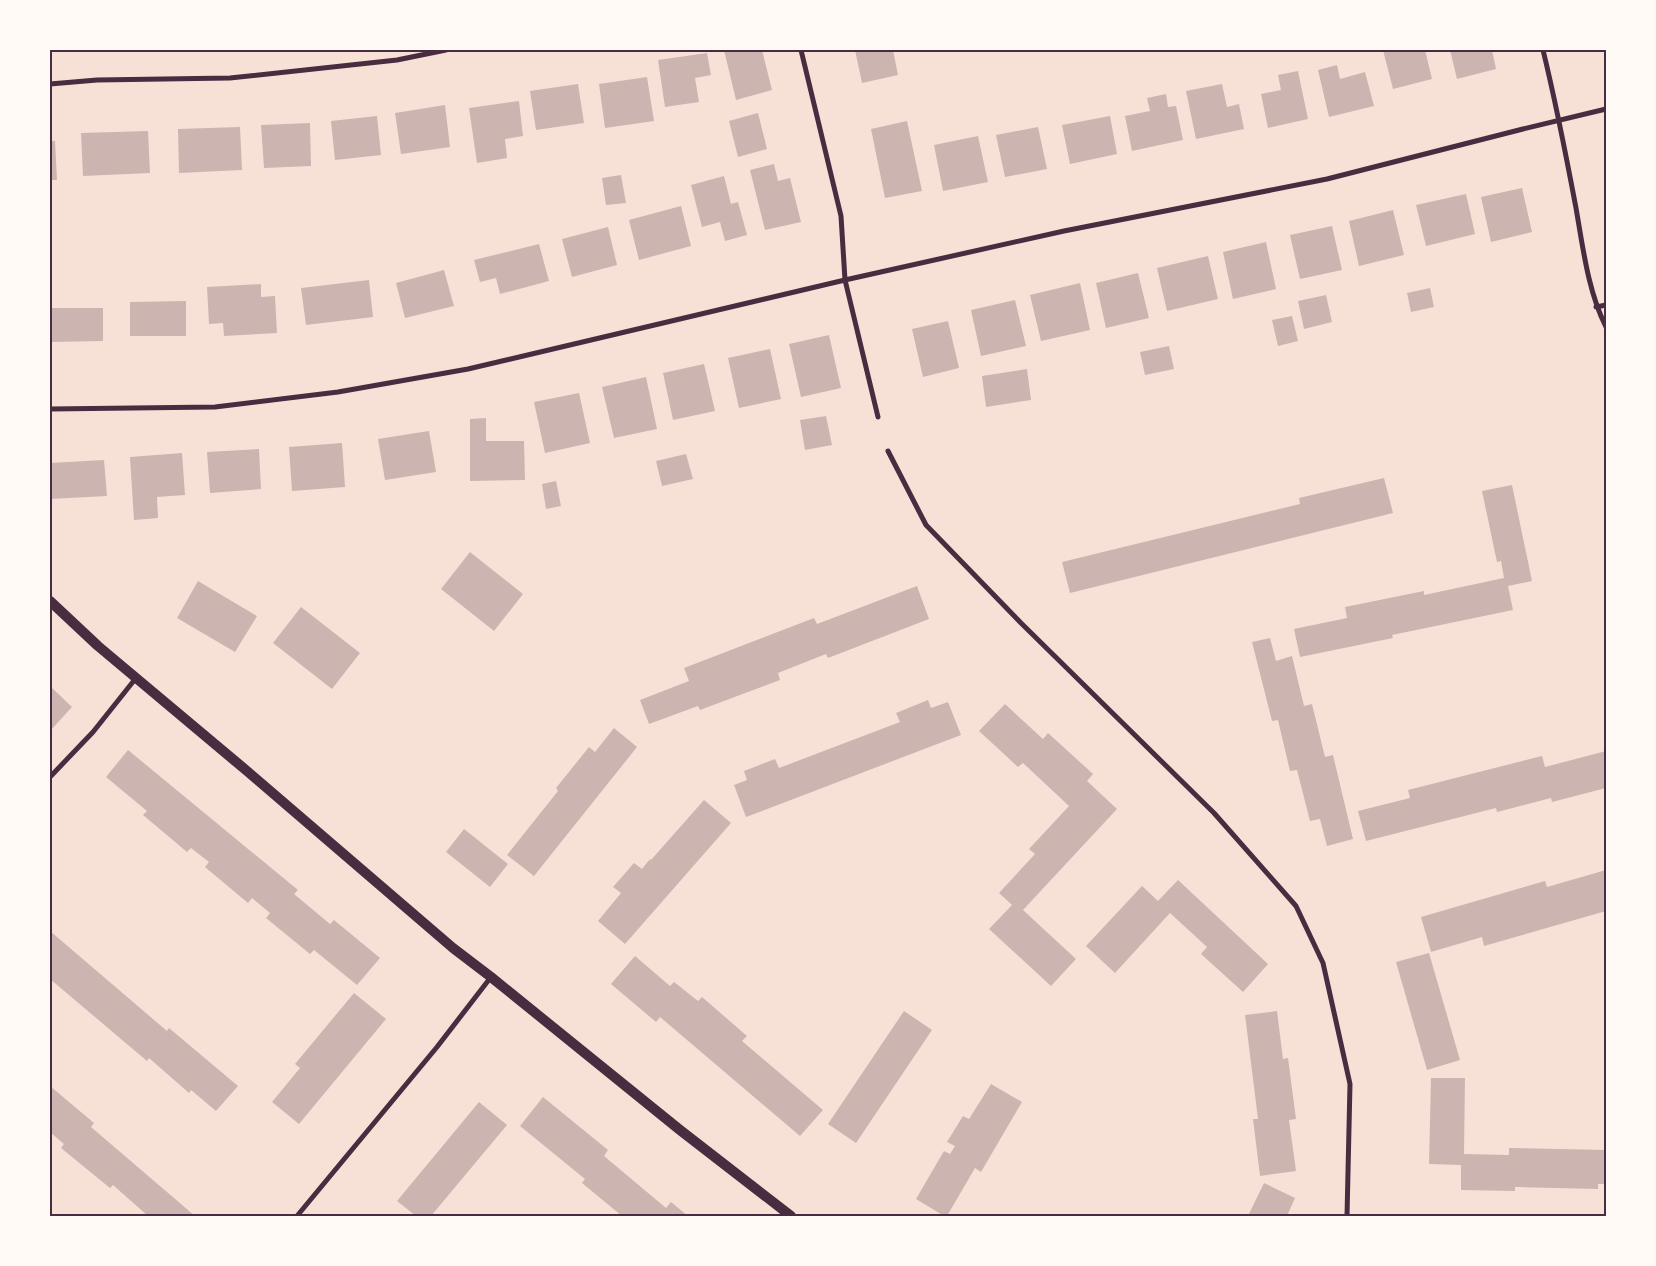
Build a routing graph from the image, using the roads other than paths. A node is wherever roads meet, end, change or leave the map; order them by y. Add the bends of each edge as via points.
1 (446, 50) edge
2 (802, 50) edge
3 (1543, 50) edge
4 (50, 84) edge
5 (1606, 109) edge
6 (1560, 120) junction
7 (845, 280) junction
8 (1606, 305) edge
9 (1596, 307) junction
10 (1606, 327) edge
11 (50, 409) edge
12 (878, 417) dead end
13 (888, 451) dead end
14 (50, 601) edge
15 (136, 678) junction
16 (50, 777) edge
17 (491, 977) junction
18 (784, 1214) edge
19 (297, 1216) edge
20 (1347, 1216) edge

1 - 4 street via 397,60 230,78
2 - 7 street via 841,216
3 - 6 street
5 - 6 street
6 - 7 street via 1327,179 1064,231
6 - 9 street
7 - 11 street via 468,369 338,392 215,407
7 - 12 street
8 - 9 street
9 - 10 street
13 - 20 street via 926,525 1214,813 1296,906 1323,963 1350,1084
14 - 15 main road
15 - 16 street via 93,732
15 - 17 main road
17 - 18 main road
17 - 19 street

